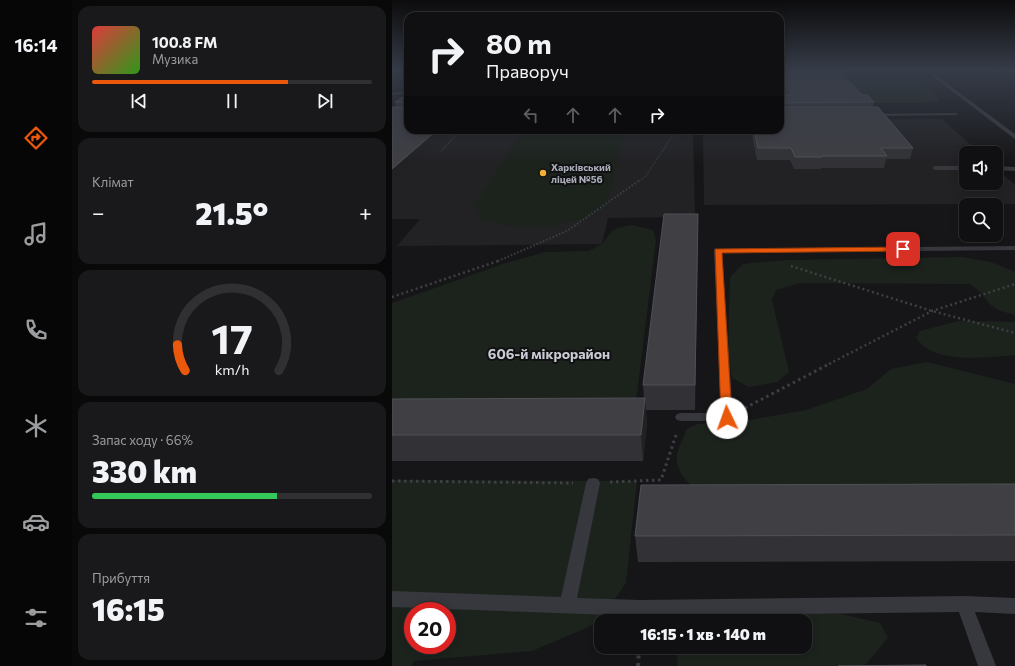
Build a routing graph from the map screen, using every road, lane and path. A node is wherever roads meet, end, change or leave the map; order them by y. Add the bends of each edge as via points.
1 (967, 101) edge
2 (956, 114) dead end
3 (864, 115) edge
4 (457, 134) edge
5 (674, 134) edge
6 (1015, 137) edge
7 (441, 151) dead end
8 (935, 168) dead end
9 (959, 168) edge
10 (1003, 168) edge
11 (1015, 168) edge
12 (1015, 248) edge
13 (789, 265) dead end
14 (1015, 284) edge
15 (392, 297) edge
16 (932, 312) junction
17 (1015, 333) edge
18 (682, 417) joint
19 (727, 418) junction
20 (392, 481) edge
21 (593, 483) junction
22 (392, 599) edge
23 (964, 604) junction
24 (567, 605) junction
25 (1015, 606) edge
26 (639, 654) edge
27 (638, 666) edge
28 (987, 666) edge

1 - 6 lane
2 - 3 lane
4 - 7 path
5 - 15 path via 645,177 567,230 502,260
8 - 9 lane
10 - 11 lane
12 - 19 lane via 718,251
13 - 16 path
14 - 16 path
16 - 17 path
16 - 19 path
18 - 19 lane
18 - 21 path via 661,480
20 - 21 path
21 - 24 lane
22 - 24 lane
23 - 24 lane via 640,608
23 - 25 lane
23 - 28 lane
26 - 27 path

